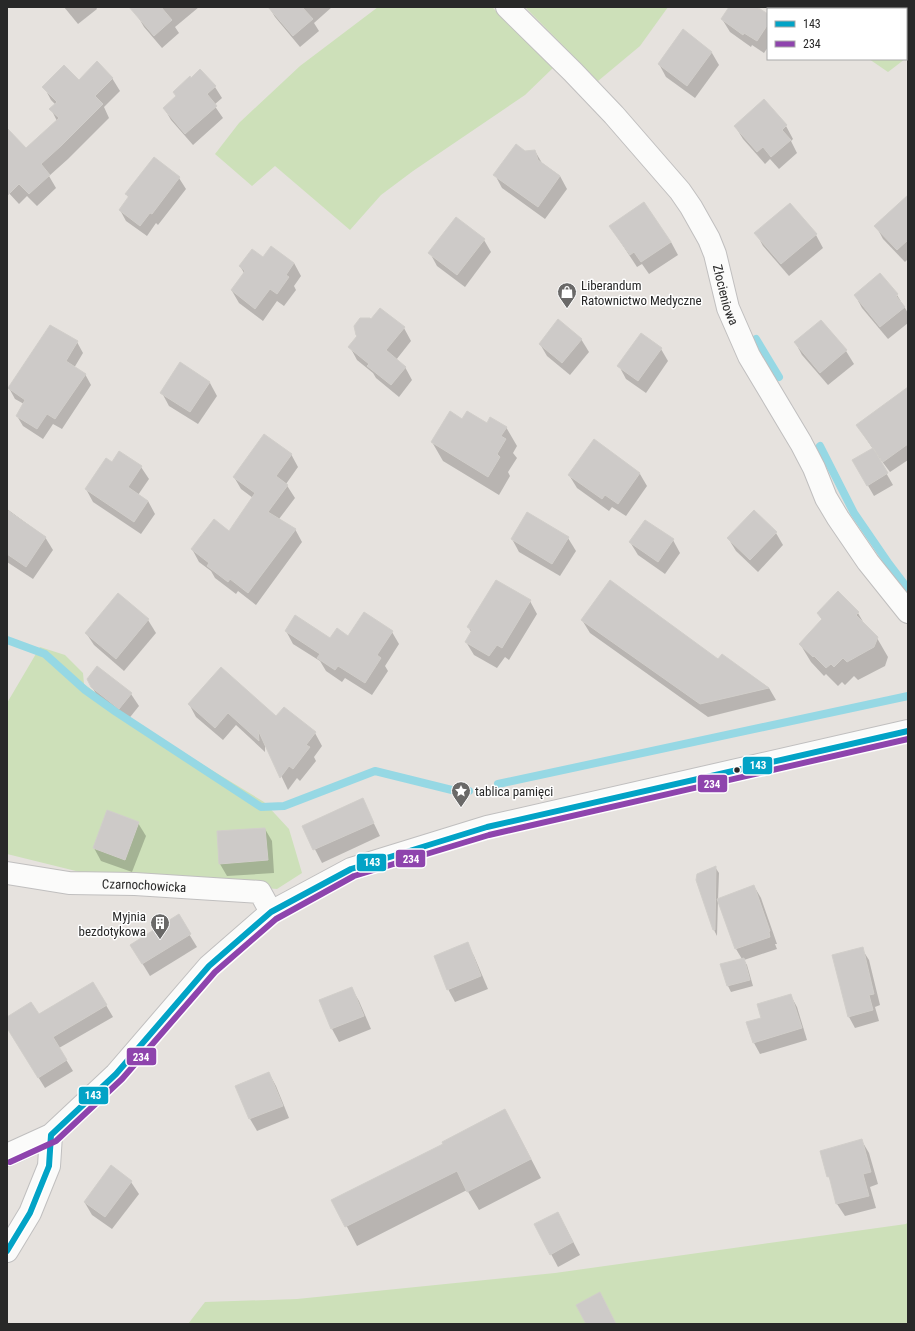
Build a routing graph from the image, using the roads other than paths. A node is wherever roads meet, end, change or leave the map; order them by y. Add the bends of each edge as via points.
1 (507, 7) edge
2 (908, 612) edge
3 (908, 730) edge
4 (7, 873) edge
5 (272, 912) junction
6 (51, 1135) junction
7 (7, 1155) edge
8 (7, 1251) edge

1 - 2 street, Złocieniowa via 614,115 680,190 709,239 728,308 746,350 801,443 834,513
3 - 5 street via 487,827 351,869
4 - 5 street, Czarnochowicka via 70,883 135,884 260,892
5 - 6 street via 208,966 116,1074
6 - 7 street
6 - 8 street via 49,1166 30,1213

